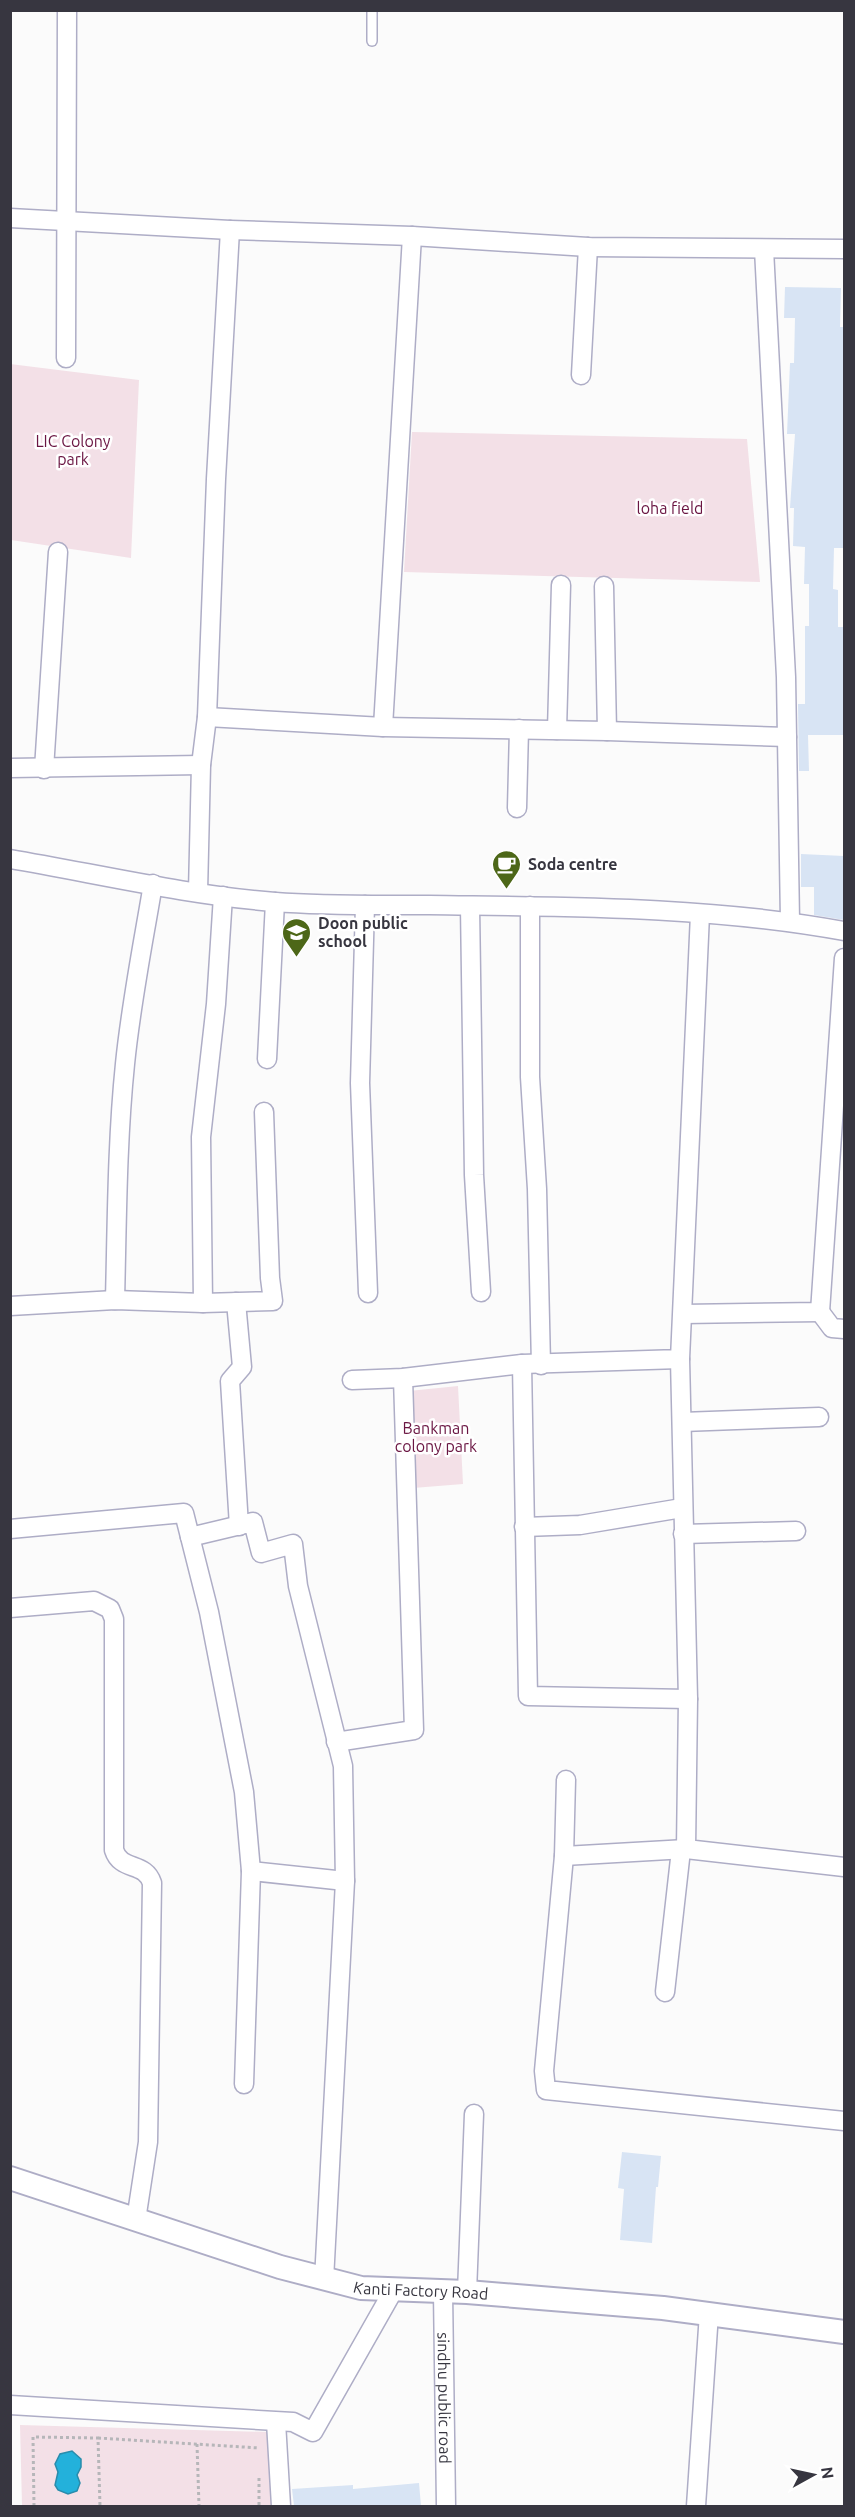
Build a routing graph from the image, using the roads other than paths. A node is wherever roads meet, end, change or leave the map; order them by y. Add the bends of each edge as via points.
1 (67, 10) edge
2 (372, 10) edge
3 (372, 40) dead end
4 (10, 218) edge
5 (68, 220) junction
6 (230, 230) junction
7 (412, 236) junction
8 (588, 247) junction
9 (764, 249) junction
10 (844, 249) edge
11 (66, 358) dead end
12 (581, 375) dead end
13 (58, 552) dead end
14 (561, 585) dead end
15 (604, 586) dead end
16 (207, 717) junction
17 (383, 727) junction
18 (519, 729) junction
19 (557, 729) junction
20 (607, 730) junction
21 (788, 737) junction
22 (201, 765) junction
23 (10, 768) edge
24 (44, 769) junction
25 (516, 808) dead end
26 (10, 859) edge
27 (153, 884) junction
28 (198, 892) junction
29 (223, 896) junction
30 (275, 902) junction
31 (365, 905) junction
32 (470, 906) junction
33 (530, 906) junction
34 (700, 914) junction
35 (789, 921) junction
36 (844, 931) edge
37 (844, 958) edge
38 (267, 1059) dead end
39 (264, 1112) dead end
40 (481, 1292) dead end
41 (368, 1293) dead end
42 (115, 1300) junction
43 (236, 1302) junction
44 (203, 1303) junction
45 (10, 1306) edge
46 (820, 1312) junction
47 (683, 1314) junction
48 (844, 1329) edge
49 (680, 1359) junction
50 (522, 1364) junction
51 (541, 1365) junction
52 (403, 1378) junction
53 (352, 1380) dead end
54 (819, 1417) dead end
55 (682, 1422) junction
56 (682, 1508) junction
57 (239, 1526) junction
58 (524, 1527) junction
59 (10, 1529) edge
60 (795, 1531) dead end
61 (683, 1534) junction
62 (190, 1537) junction
63 (10, 1608) edge
64 (688, 1700) junction
65 (336, 1742) junction
66 (566, 1780) dead end
67 (683, 1850) junction
68 (564, 1856) junction
69 (844, 1867) edge
70 (251, 1871) junction
71 (345, 1881) junction
72 (665, 1992) dead end
73 (244, 2084) dead end
74 (474, 2114) dead end
75 (844, 2121) edge
76 (10, 2178) edge
77 (135, 2220) junction
78 (324, 2280) junction
79 (393, 2291) junction
80 (442, 2292) junction
81 (467, 2292) junction
82 (709, 2313) junction
83 (844, 2332) edge
84 (10, 2405) edge
85 (276, 2422) junction
86 (281, 2506) edge
87 (446, 2506) edge
88 (696, 2506) edge

1 - 5 street
2 - 3 lane
4 - 5 street
5 - 6 street
5 - 11 street
6 - 7 street
6 - 16 street
7 - 8 street
7 - 17 street
8 - 9 street
8 - 12 street
9 - 10 street
9 - 21 street
13 - 24 street
14 - 19 street
15 - 20 street
16 - 17 street
16 - 22 street
17 - 18 street
18 - 19 street
18 - 25 street
19 - 20 street
20 - 21 street
21 - 35 street
22 - 24 street
22 - 28 street
23 - 24 street
26 - 27 street
27 - 28 street
27 - 42 street via 125,1065
28 - 29 street
29 - 30 street
29 - 44 street via 201,1137
30 - 31 street
30 - 38 street
31 - 32 street
31 - 41 street via 360,1083
32 - 33 street
32 - 40 street via 474,1175
33 - 34 street
33 - 51 street via 530,1077
34 - 35 street
34 - 47 street
35 - 36 street
37 - 46 street
39 - 43 street via 273,1300
42 - 44 street
42 - 45 street
43 - 44 street
43 - 57 street via 242,1367 230,1381
46 - 47 street
46 - 48 street via 832,1328
47 - 49 street
49 - 51 street
49 - 55 street
50 - 51 street
50 - 52 street
50 - 58 street
52 - 53 street
52 - 65 street via 414,1730
54 - 55 street
55 - 56 street
56 - 58 street via 580,1525
56 - 61 street
57 - 62 street
57 - 65 street via 253,1522 261,1553 293,1544 298,1586
58 - 64 street via 528,1696
59 - 62 street via 184,1513
60 - 61 street
61 - 64 street
62 - 70 street via 233,1728
63 - 77 street via 94,1601 110,1609 114,1619 114,1850 116,1858 144,1871 152,1883 148,2142
64 - 67 street
65 - 71 street via 343,1766
66 - 68 street
67 - 68 street
67 - 69 street
67 - 72 street
68 - 75 street via 544,2071 546,2090
70 - 71 street
70 - 73 street
71 - 78 street
74 - 81 street
76 - 77 street, Kanti Factory Road
77 - 78 street, Kanti Factory Road
78 - 79 street, Kanti Factory Road
79 - 80 street, Kanti Factory Road
79 - 85 street via 313,2432 293,2422
80 - 81 street, Kanti Factory Road
80 - 87 street, sindhu public road
81 - 82 street, Kanti Factory Road
82 - 83 street, Kanti Factory Road
82 - 88 street
84 - 85 street
85 - 86 street

